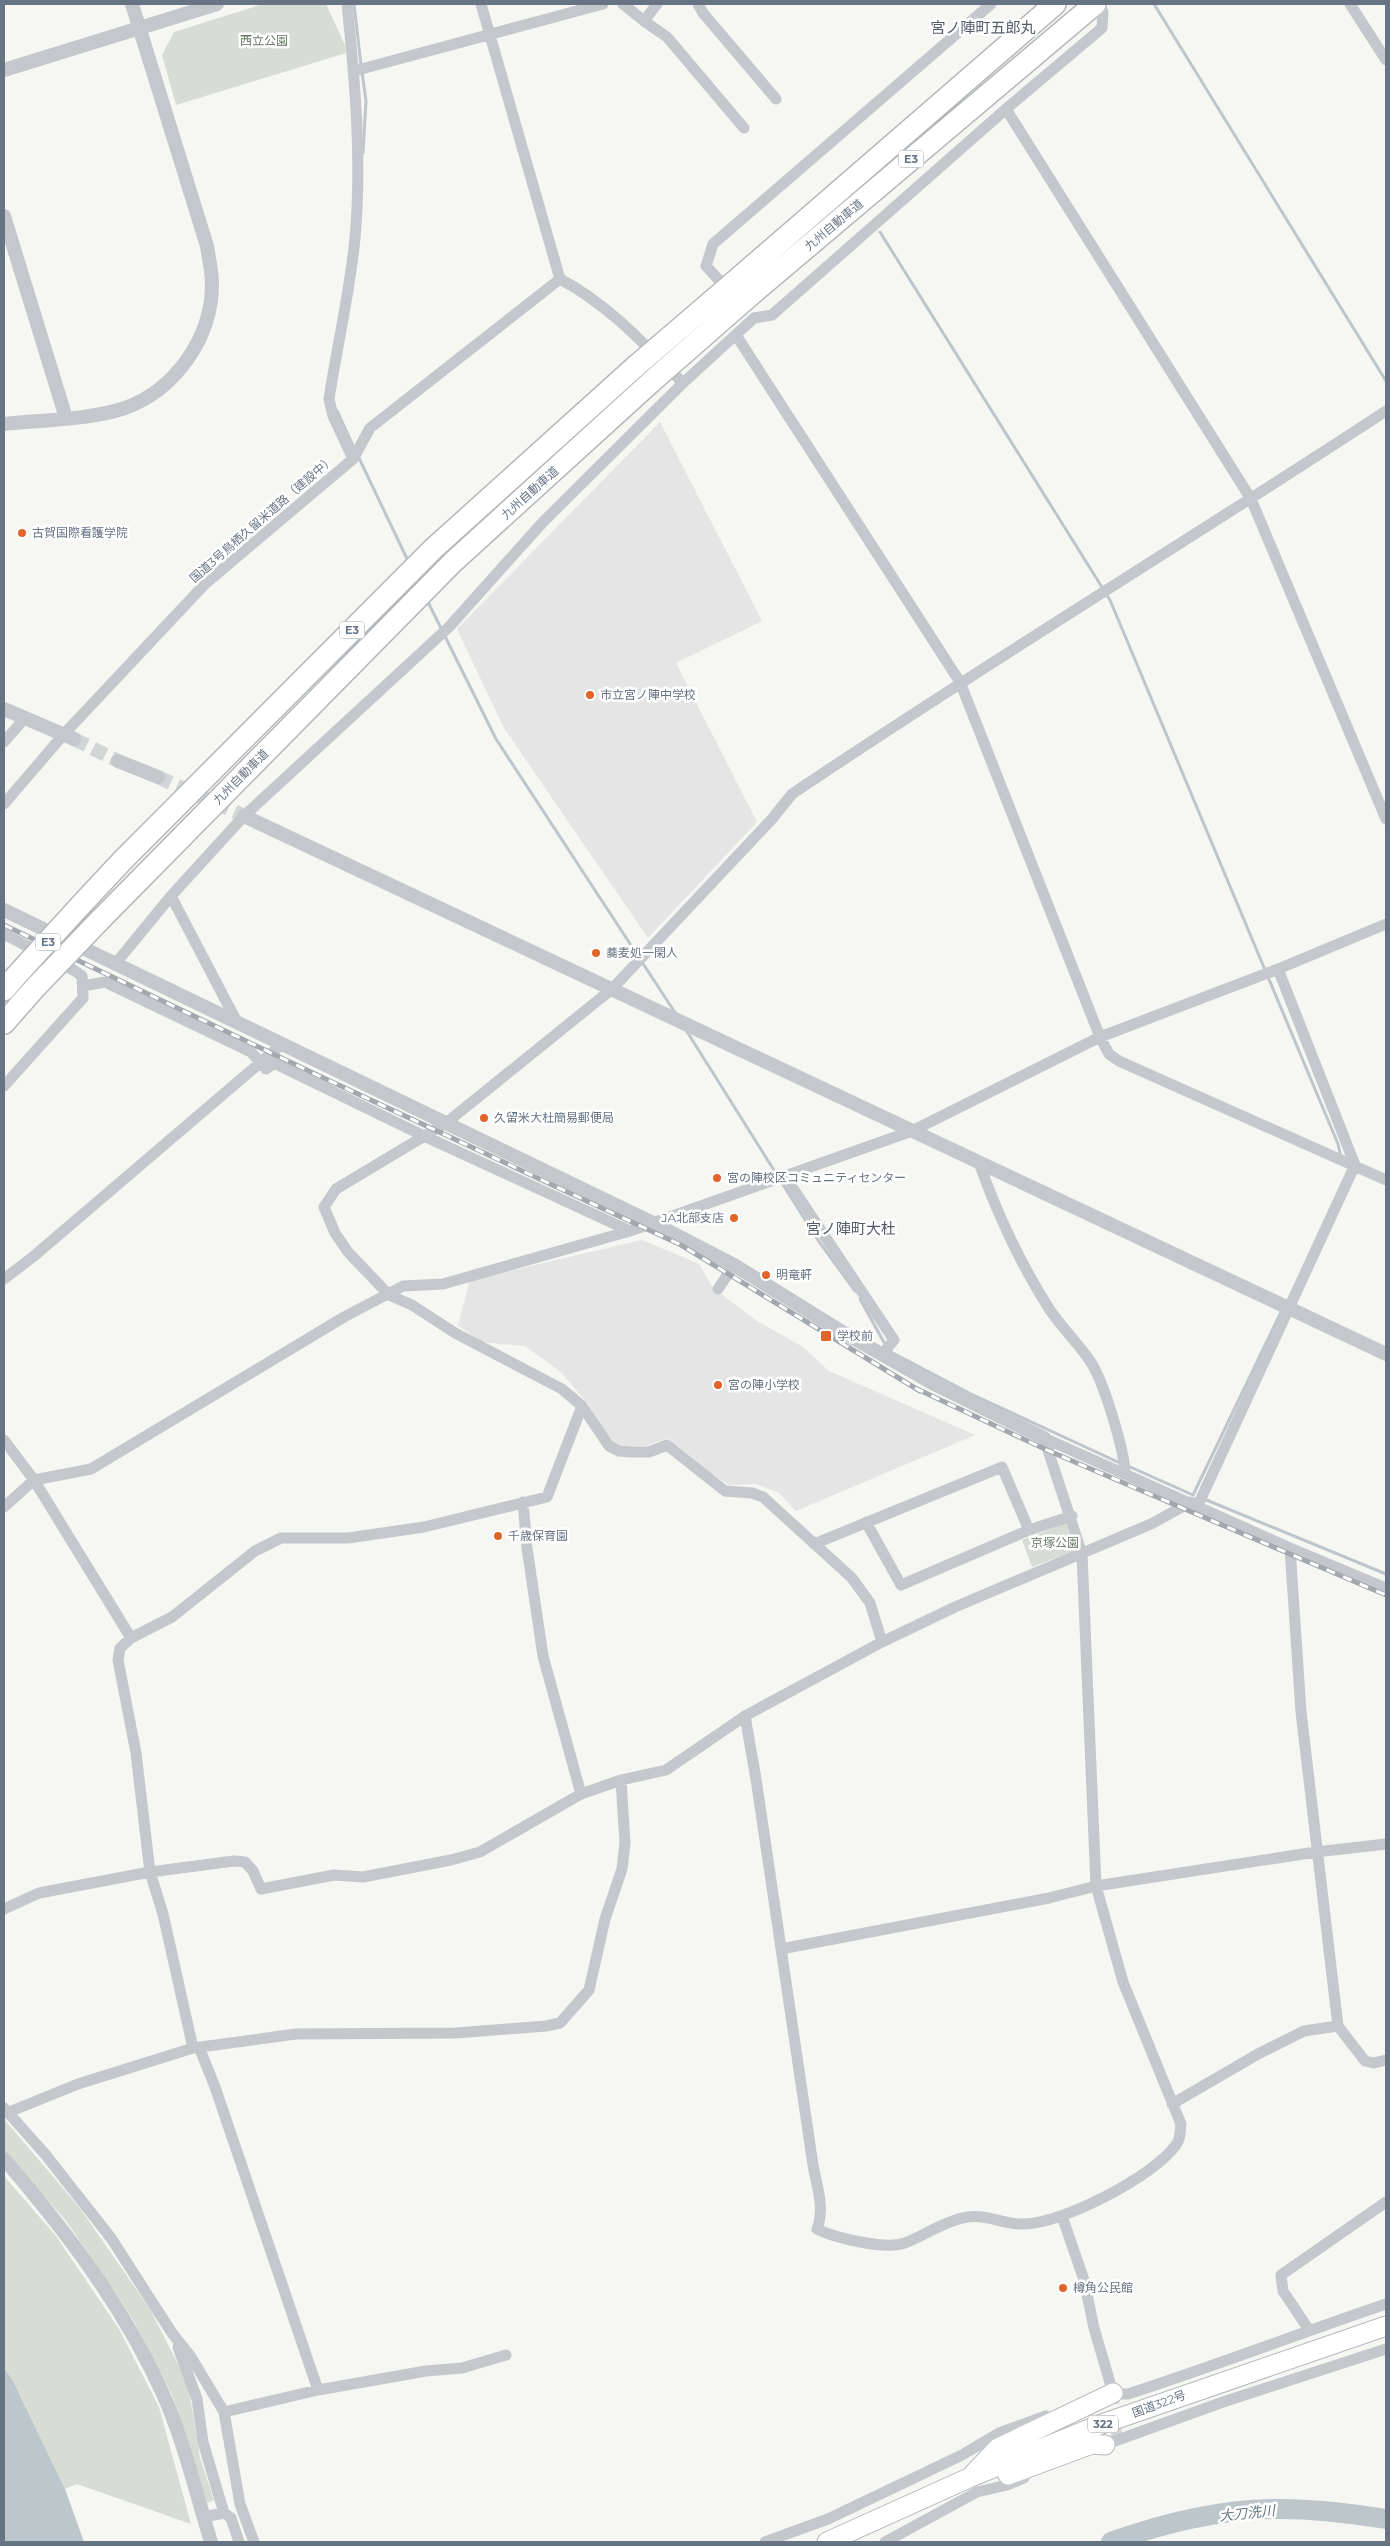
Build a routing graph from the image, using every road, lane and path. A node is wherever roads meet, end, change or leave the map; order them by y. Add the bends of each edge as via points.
1 (132, 4) edge
2 (217, 4) edge
3 (347, 4) edge
4 (481, 4) edge
5 (603, 4) edge
6 (623, 4) edge
7 (657, 4) edge
8 (698, 4) edge
9 (991, 4) edge
10 (1113, 4) edge
11 (1350, 4) edge
12 (1053, 5) edge
13 (1099, 6) edge
14 (644, 21) junction
15 (140, 28) junction
16 (489, 33) junction
17 (1386, 60) edge
18 (4, 70) edge
19 (354, 71) junction
20 (776, 98) dead end
21 (1006, 109) junction
22 (744, 128) dead end
23 (4, 216) edge
24 (560, 279) junction
25 (748, 284) junction
26 (754, 318) junction
27 (736, 335) junction
28 (683, 383) junction
29 (1386, 411) edge
30 (66, 418) junction
31 (4, 424) edge
32 (353, 459) junction
33 (1251, 499) junction
34 (960, 682) junction
35 (4, 709) edge
36 (25, 718) junction
37 (69, 737) junction
38 (4, 742) edge
39 (118, 761) tunnel mouth
40 (158, 777) tunnel mouth
41 (4, 804) edge
42 (244, 816) junction
43 (1386, 819) edge
44 (170, 896) junction
45 (4, 910) edge
46 (1386, 924) edge
47 (4, 934) edge
48 (116, 963) junction
49 (1278, 969) junction
50 (10, 984) edge
51 (83, 986) junction
52 (612, 989) junction
53 (4, 1023) edge
54 (238, 1024) junction
55 (1100, 1037) junction
56 (281, 1045) junction
57 (260, 1063) junction
58 (4, 1086) edge
59 (446, 1123) junction
60 (912, 1131) junction
61 (424, 1136) junction
62 (979, 1163) junction
63 (1355, 1165) junction
64 (784, 1175) junction
65 (1386, 1180) edge
66 (651, 1222) junction
67 (630, 1231) junction
68 (734, 1265) junction
69 (4, 1279) edge
70 (718, 1289) dead end
71 (389, 1295) junction
72 (1289, 1308) junction
73 (882, 1354) junction
74 (1386, 1354) edge
75 (582, 1406) junction
76 (1044, 1438) junction
77 (4, 1440) edge
78 (1125, 1472) junction
79 (34, 1480) junction
80 (523, 1502) junction
81 (1194, 1504) junction
82 (4, 1507) edge
83 (1072, 1516) junction
84 (866, 1522) junction
85 (1030, 1530) junction
86 (814, 1544) junction
87 (1290, 1548) junction
88 (1082, 1554) junction
89 (1386, 1588) edge
90 (131, 1638) junction
91 (882, 1642) junction
92 (745, 1716) junction
93 (621, 1780) junction
94 (581, 1794) junction
95 (1386, 1844) edge
96 (1316, 1852) junction
97 (150, 1872) junction
98 (1096, 1886) junction
99 (4, 1909) edge
100 (781, 1949) junction
101 (1338, 2026) junction
102 (196, 2048) junction
103 (1386, 2061) edge
104 (1172, 2104) junction
105 (6, 2110) edge
106 (4, 2159) edge
107 (1386, 2202) edge
108 (1062, 2216) junction
109 (1386, 2304) edge
110 (1386, 2326) edge
111 (1309, 2330) junction
112 (172, 2333) junction
113 (1386, 2349) edge
114 (506, 2355) dead end
115 (318, 2390) junction
116 (1113, 2393) junction
117 (224, 2412) junction
118 (1105, 2445) junction
119 (970, 2477) junction
120 (224, 2514) junction
121 (204, 2517) junction
122 (211, 2542) edge
123 (239, 2542) edge
124 (254, 2542) edge
125 (768, 2542) edge
126 (827, 2542) edge
127 (885, 2542) edge

1 - 15 street
2 - 15 street
3 - 19 street
4 - 16 street
5 - 16 street
6 - 14 street
7 - 14 street
8 - 20 street
9 - 26 street via 713,244 706,266
10 - 13 street
11 - 17 street
12 - 25 highway, 九州自動車道 / E3
13 - 21 street via 1102,28
13 - 25 highway, 九州自動車道 / E3 via 1068,26
14 - 22 street via 667,37
15 - 18 street
15 - 30 street via 207,246 212,284 208,316 196,345 180,368 156,391 125,408
16 - 19 street
16 - 24 street
19 - 32 street via 358,182 355,240 329,399 333,416
21 - 26 street via 772,314
21 - 33 street
23 - 30 street
24 - 28 street via 585,292 632,331
24 - 32 street, 国道3号鳥栖久留米道路（建設中） via 370,428
25 - 50 highway, 九州自動車道 / E3, bridge via 636,366 433,549 122,861
25 - 53 highway, 九州自動車道 / E3, bridge via 651,382 453,562 98,922
26 - 27 street
27 - 28 street
27 - 34 street
28 - 42 street via 543,522 449,626
29 - 33 street
30 - 31 street
32 - 37 street, 国道3号鳥栖久留米道路（建設中） via 205,584
33 - 34 street
33 - 43 street
34 - 52 street via 792,794
34 - 55 street
35 - 36 street
36 - 37 street
36 - 38 street
37 - 41 street, 国道3号鳥栖久留米道路（建設中）
39 - 40 street
42 - 44 street
42 - 52 street
44 - 48 street
44 - 54 street
45 - 48 street
46 - 49 street
47 - 51 street via 75,971 82,976
48 - 54 street
49 - 55 street
49 - 63 street
51 - 57 street via 105,982 251,1052
51 - 58 street via 83,998
52 - 59 street
52 - 60 street
54 - 56 street
55 - 60 street
55 - 63 street via 1109,1054 1119,1061
56 - 57 street
56 - 59 street
57 - 61 street via 266,1069 274,1063
57 - 69 street
59 - 61 street
59 - 66 street
60 - 62 street
60 - 64 street
61 - 67 street
61 - 71 street via 336,1189 324,1208 348,1252
62 - 72 street
62 - 78 street via 992,1199 1039,1292 1095,1369 1124,1454
63 - 65 street
63 - 72 street
64 - 66 street
64 - 73 street via 894,1340
66 - 67 street
66 - 68 street
67 - 71 street via 443,1284 403,1286
68 - 70 street
68 - 73 street
71 - 75 street via 555,1386
71 - 79 street via 344,1317 91,1469
72 - 74 street
72 - 81 street
73 - 76 street via 934,1384
75 - 80 street via 547,1497
75 - 86 street via 609,1446 619,1451 649,1452 667,1446 725,1491 763,1497
76 - 78 street
76 - 83 street
77 - 79 street
78 - 81 street
79 - 82 street
79 - 90 street
80 - 90 street via 424,1527 348,1538 281,1538 255,1552 172,1617
80 - 94 street via 543,1656
81 - 87 street
81 - 88 street
83 - 85 street
83 - 88 street
84 - 85 street via 901,1585
84 - 85 street via 1002,1467
84 - 86 street
86 - 91 street via 852,1578 870,1603
87 - 89 street
87 - 96 street via 1301,1712
88 - 91 street via 955,1607
88 - 98 street
90 - 97 street via 120,1648 118,1660 136,1753
91 - 92 street
92 - 93 street via 666,1770
92 - 100 street
93 - 94 street
93 - 102 street via 625,1842 622,1869 605,1920 588,1990 560,2023 456,2033 296,2034
94 - 97 street via 480,1852 363,1877 334,1876 261,1889 245,1862
95 - 96 street
96 - 98 street
96 - 101 street
97 - 99 street via 39,1893
97 - 102 street
98 - 100 street via 1050,1898
98 - 104 street via 1123,1982
100 - 108 street via 812,2165 821,2202 822,2217 817,2228 825,2233 891,2245 903,2244 966,2217 981,2216 1023,2224
101 - 103 street via 1364,2061
101 - 104 street via 1304,2031
102 - 105 street
102 - 115 street via 215,2087
104 - 108 street via 1181,2124 1180,2138 1170,2152 1132,2182
105 - 112 street via 111,2238
106 - 121 street via 99,2280 144,2353 164,2396
107 - 111 street via 1281,2275 1283,2291
108 - 116 street via 1084,2280
109 - 111 street
110 - 119 highway, 国道322号 / 322 via 1152,2406
111 - 116 street via 1241,2357 1138,2391
112 - 117 street via 191,2357
112 - 120 street via 197,2399 203,2442
113 - 118 street
114 - 115 street via 462,2368
115 - 117 street
116 - 119 highway via 998,2448
116 - 125 street via 999,2433 962,2455 828,2519
117 - 124 street via 240,2504
118 - 119 highway via 1092,2444 1002,2477 987,2480
118 - 127 street via 1008,2485 977,2492
119 - 126 highway, 国道322号 / 322
120 - 121 street
120 - 123 street via 231,2518
121 - 122 street

